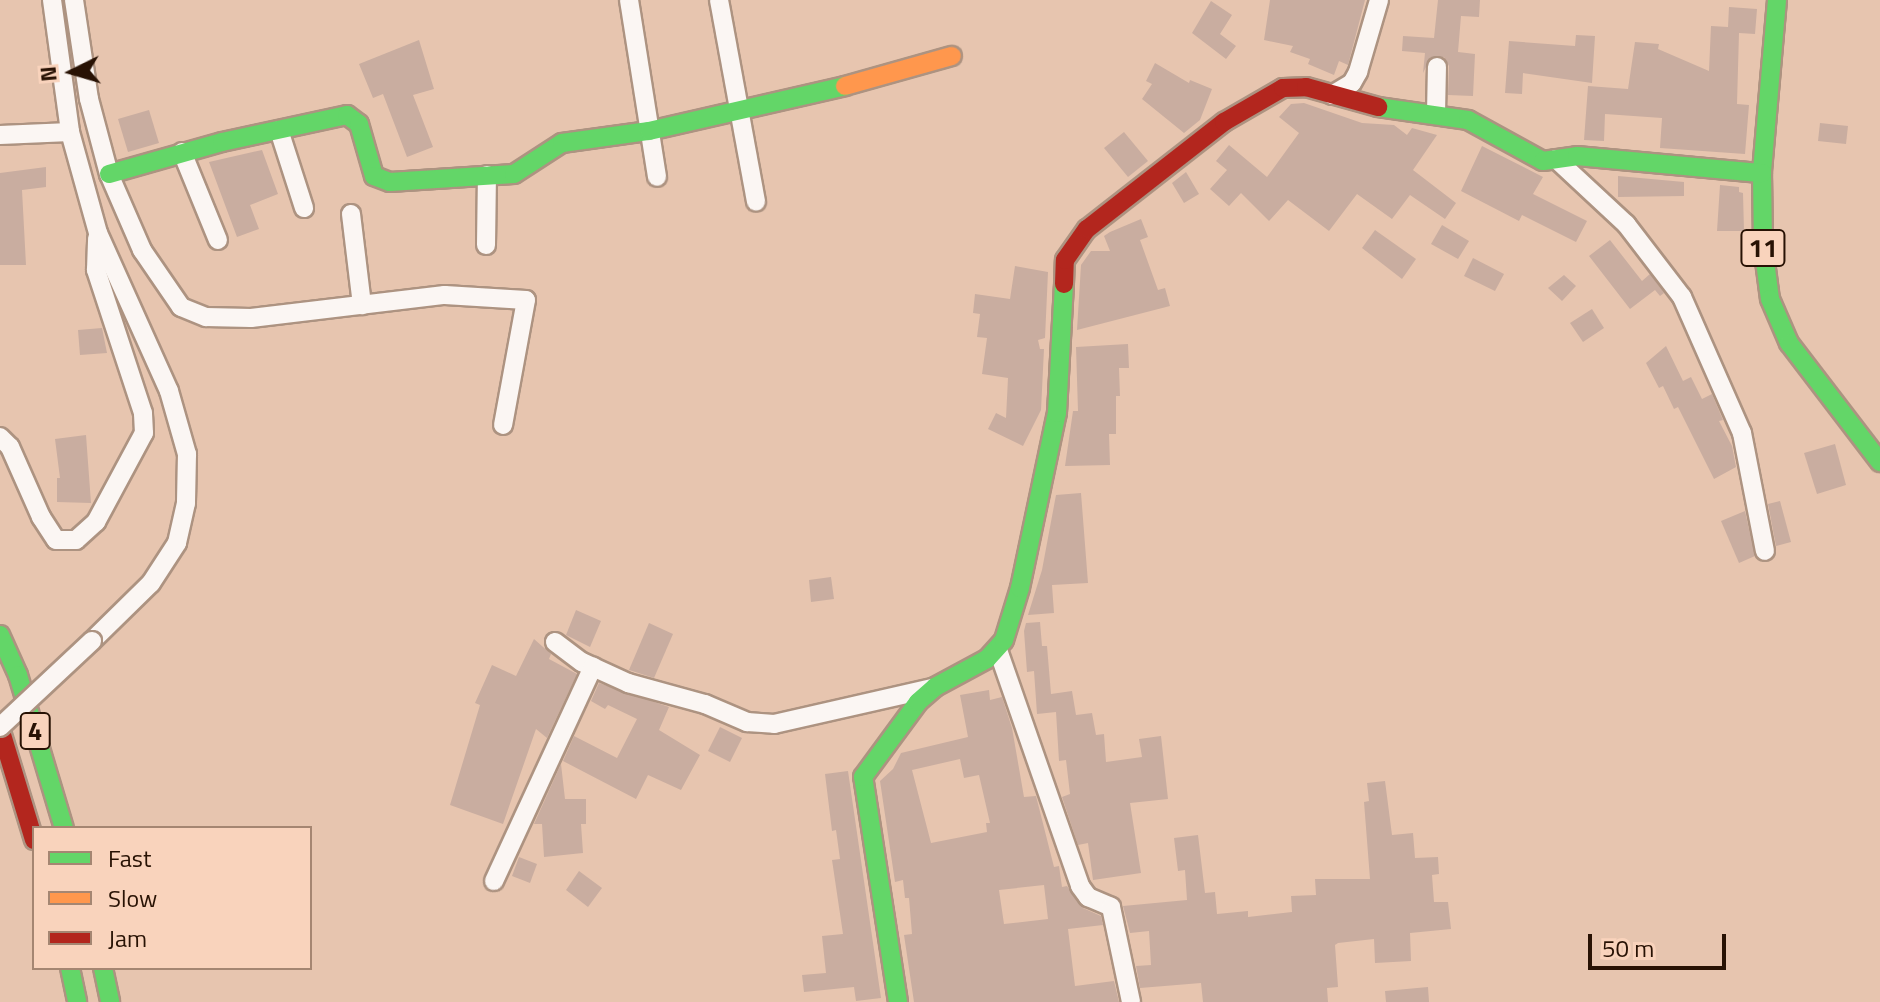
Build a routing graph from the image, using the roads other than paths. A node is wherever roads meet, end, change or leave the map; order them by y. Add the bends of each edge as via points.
1 (52, 0) edge
2 (74, 0) edge
3 (629, 0) edge
4 (719, 0) edge
5 (1379, 0) edge
6 (1777, 0) edge
7 (952, 56) dead end
8 (1437, 67) dead end
9 (1332, 95) junction
10 (739, 108) junction
11 (1436, 113) junction
12 (279, 130) junction
13 (649, 131) junction
14 (70, 132) junction
15 (0, 135) edge
16 (182, 152) junction
17 (1556, 159) junction
18 (1762, 173) junction
19 (109, 174) junction
20 (487, 175) junction
21 (657, 177) dead end
22 (756, 202) dead end
23 (304, 208) dead end
24 (351, 214) dead end
25 (98, 233) junction
26 (218, 240) dead end
27 (486, 245) dead end
28 (362, 305) junction
29 (503, 425) dead end
30 (0, 437) edge
31 (1880, 462) edge
32 (1765, 551) dead end
33 (0, 635) edge
34 (555, 642) dead end
35 (998, 650) junction
36 (593, 667) junction
37 (935, 687) junction
38 (0, 727) edge
39 (63, 826) edge
40 (32, 833) edge
41 (494, 881) dead end
42 (70, 970) edge
43 (103, 970) edge
44 (77, 1002) edge
45 (110, 1002) edge
46 (898, 1002) edge
47 (1131, 1002) edge

1 - 14 street
2 - 19 street via 89,99
3 - 13 street
4 - 10 street
5 - 9 street via 1358,72 1352,83
6 - 18 main road, 11
7 - 10 main road via 799,99
8 - 11 street
9 - 11 main road via 1359,104
9 - 35 main road via 1306,87 1283,88 1224,122 1099,219 1065,260 1057,413 1020,588
10 - 13 main road
10 - 22 street
11 - 17 main road via 1468,120 1536,158
12 - 16 main road
12 - 20 main road via 347,115 359,124 374,176 390,182
12 - 23 street
13 - 20 main road via 562,143 514,174
13 - 21 street
14 - 15 street
14 - 25 street
16 - 19 main road
16 - 26 street
17 - 18 main road via 1577,156
17 - 32 street via 1626,224 1682,297 1742,433
18 - 31 main road, 11 via 1766,273 1780,323 1802,363
19 - 28 street via 142,250 181,307 206,317 251,318
20 - 27 street
24 - 28 street
25 - 30 street via 96,270 143,413 144,433 96,522 76,540 56,540 10,447
25 - 38 street, bridge via 169,391 187,454 186,503 177,543 151,583
28 - 29 street via 445,295 526,300
33 - 39 main road, 4 via 18,675
34 - 36 street
35 - 37 main road
35 - 47 street via 1080,886 1088,897 1111,907
36 - 37 street via 747,722 774,724
36 - 41 street
37 - 46 main road via 903,720 863,777
38 - 40 main road, 4
42 - 44 main road
43 - 45 main road

